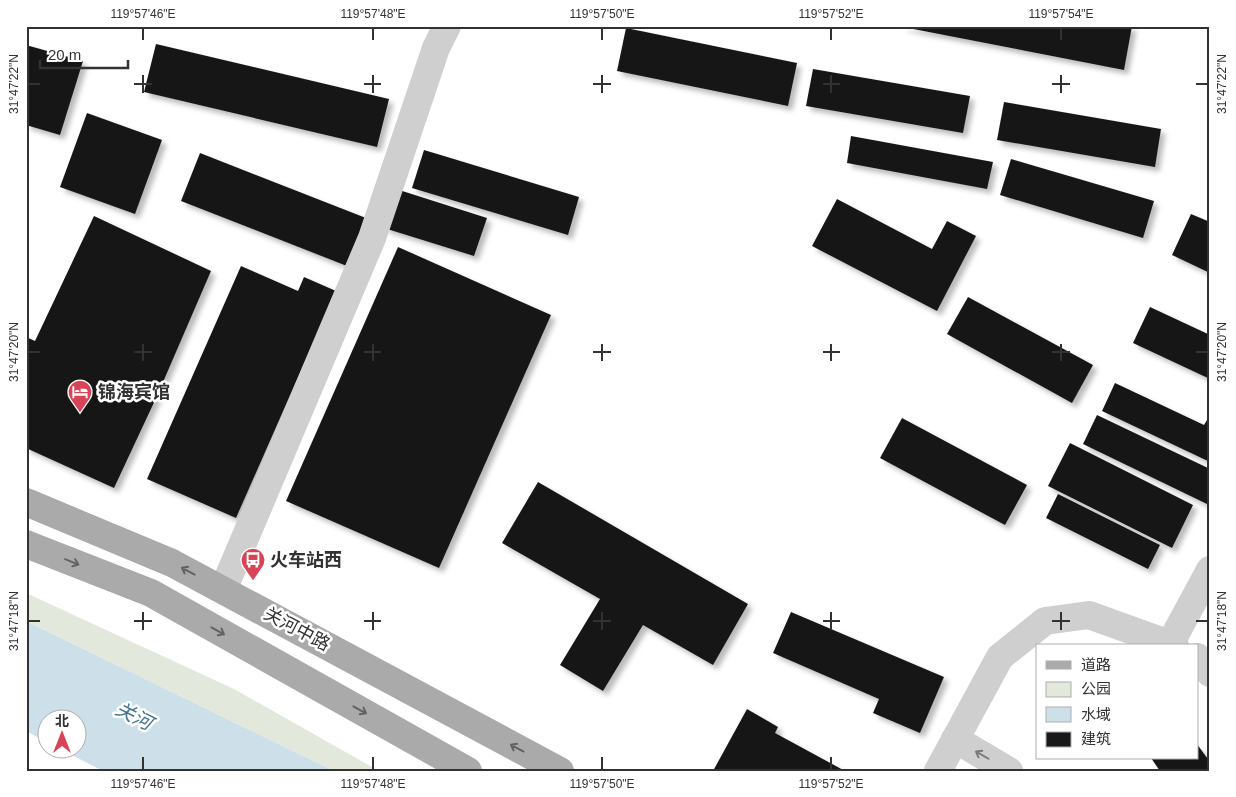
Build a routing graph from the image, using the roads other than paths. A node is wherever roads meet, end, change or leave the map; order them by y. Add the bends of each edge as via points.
1 (447, 26) edge
2 (26, 502) edge
3 (26, 544) edge
4 (1210, 570) edge
5 (223, 590) junction
6 (1170, 644) edge
7 (1173, 644) edge
8 (1198, 658) edge
9 (1210, 673) edge
10 (955, 739) junction
11 (468, 771) edge
12 (560, 771) edge
13 (938, 771) edge
14 (1010, 771) edge

1 - 5 street via 436,48 372,238
5 -> 2 main road, 关河中路 via 172,563
3 -> 11 main road via 151,593
4 - 7 street
12 -> 5 main road, 关河中路
6 - 10 street via 1089,615 1045,621 1000,658
8 - 9 street
10 - 13 street
14 -> 10 street

